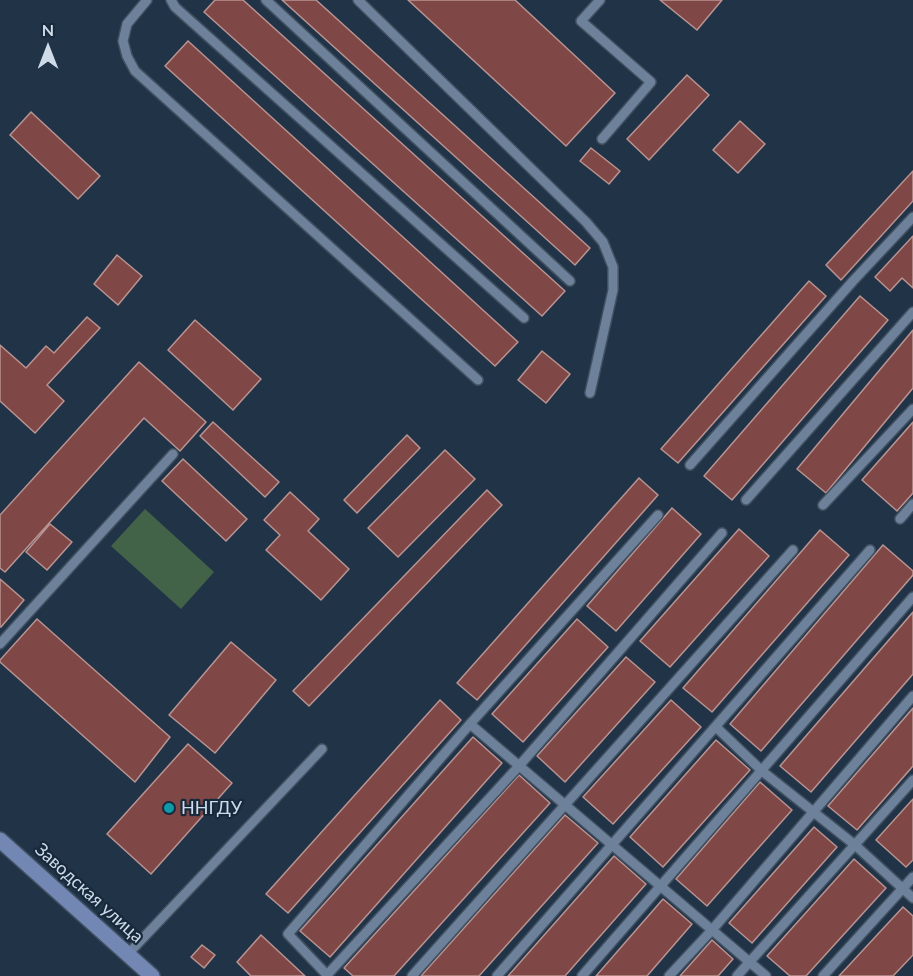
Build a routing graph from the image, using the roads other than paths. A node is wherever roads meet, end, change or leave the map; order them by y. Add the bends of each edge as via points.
1 (147, 0) edge
2 (171, 0) edge
3 (266, 0) edge
4 (357, 0) edge
5 (600, 0) edge
6 (602, 139) dead end
7 (913, 217) edge
8 (570, 280) dead end
9 (913, 312) edge
10 (524, 318) dead end
11 (477, 380) dead end
12 (590, 393) dead end
13 (913, 409) edge
14 (173, 454) dead end
15 (690, 465) dead end
16 (746, 500) dead end
17 (913, 504) edge
18 (824, 505) dead end
19 (658, 514) dead end
20 (900, 519) dead end
21 (722, 533) dead end
22 (794, 550) dead end
23 (870, 550) dead end
24 (913, 597) edge
25 (0, 644) edge
26 (913, 696) edge
27 (470, 724) junction
28 (716, 728) junction
29 (322, 749) dead end
30 (519, 766) junction
31 (762, 771) junction
32 (913, 780) edge
33 (566, 806) junction
34 (814, 811) junction
35 (0, 840) edge
36 (612, 845) junction
37 (855, 845) junction
38 (913, 877) edge
39 (661, 886) junction
40 (903, 888) junction
41 (913, 898) edge
42 (712, 930) junction
43 (128, 954) junction
44 (750, 962) junction
45 (152, 976) edge
46 (328, 976) edge
47 (412, 976) edge
48 (497, 976) edge
49 (582, 976) edge
50 (669, 976) edge
51 (737, 976) edge
52 (766, 976) edge
53 (823, 976) edge

1 - 11 lane via 127,24 123,41 135,70
2 - 10 lane
3 - 8 lane
4 - 12 lane via 603,242 613,267 613,290
5 - 6 lane via 581,21 651,82
7 - 15 lane
9 - 16 lane
13 - 18 lane
14 - 25 lane
17 - 20 lane
19 - 27 lane
21 - 30 lane
22 - 33 lane
23 - 28 lane
24 - 31 lane
26 - 34 lane
27 - 30 lane
27 - 46 lane via 288,934
28 - 31 lane
28 - 36 lane
29 - 43 lane
30 - 33 lane
30 - 46 lane
31 - 34 lane
31 - 39 lane
32 - 37 lane
33 - 36 lane
33 - 47 lane
34 - 37 lane
34 - 42 lane
35 - 43 street, Заводская улица
36 - 39 lane
36 - 48 lane
37 - 40 lane
37 - 44 lane
38 - 40 lane
39 - 42 lane
39 - 49 lane
40 - 41 lane
40 - 53 lane
42 - 44 lane
42 - 50 lane
43 - 45 street, Заводская улица
44 - 51 lane
44 - 52 lane

